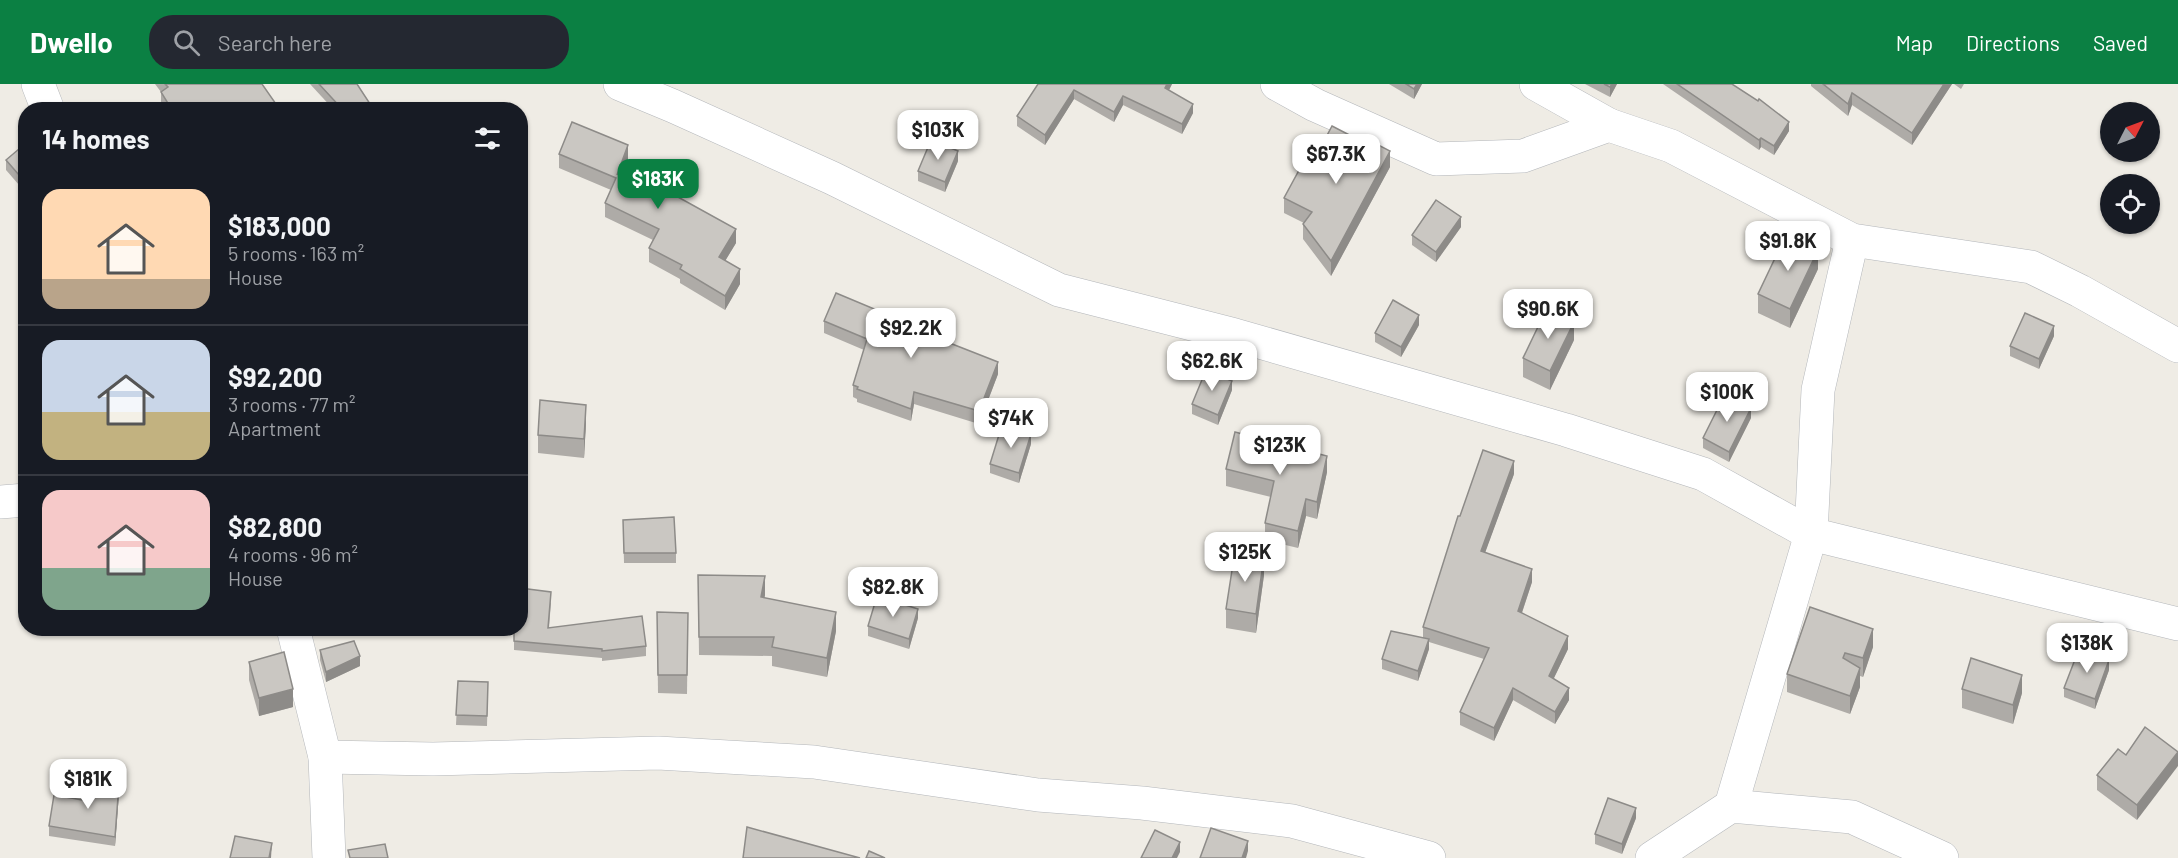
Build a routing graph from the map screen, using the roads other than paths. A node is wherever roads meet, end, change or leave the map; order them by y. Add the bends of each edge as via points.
1 (38, 84) edge
2 (620, 84) edge
3 (1277, 84) edge
4 (1536, 84) edge
5 (45, 102) edge
6 (1609, 125) junction
7 (1852, 240) junction
8 (2178, 346) edge
9 (18, 501) edge
10 (0, 502) edge
11 (1811, 534) junction
12 (2178, 624) edge
13 (295, 636) edge
14 (325, 757) junction
15 (1731, 806) junction
16 (329, 858) edge
17 (1429, 858) edge
18 (1652, 858) edge
19 (1942, 858) edge

1 - 5 street
2 - 11 street via 832,178 1059,290 1235,335 1589,437 1703,474
3 - 6 street via 1436,159 1523,156
4 - 6 street
6 - 7 street via 1671,146
7 - 8 street via 2031,267
7 - 11 street via 1818,390
9 - 10 street
11 - 12 street
11 - 15 street
13 - 14 street
14 - 16 street
14 - 17 street via 433,759 658,753 814,762 1038,795 1292,821
15 - 18 street
15 - 19 street via 1852,817

